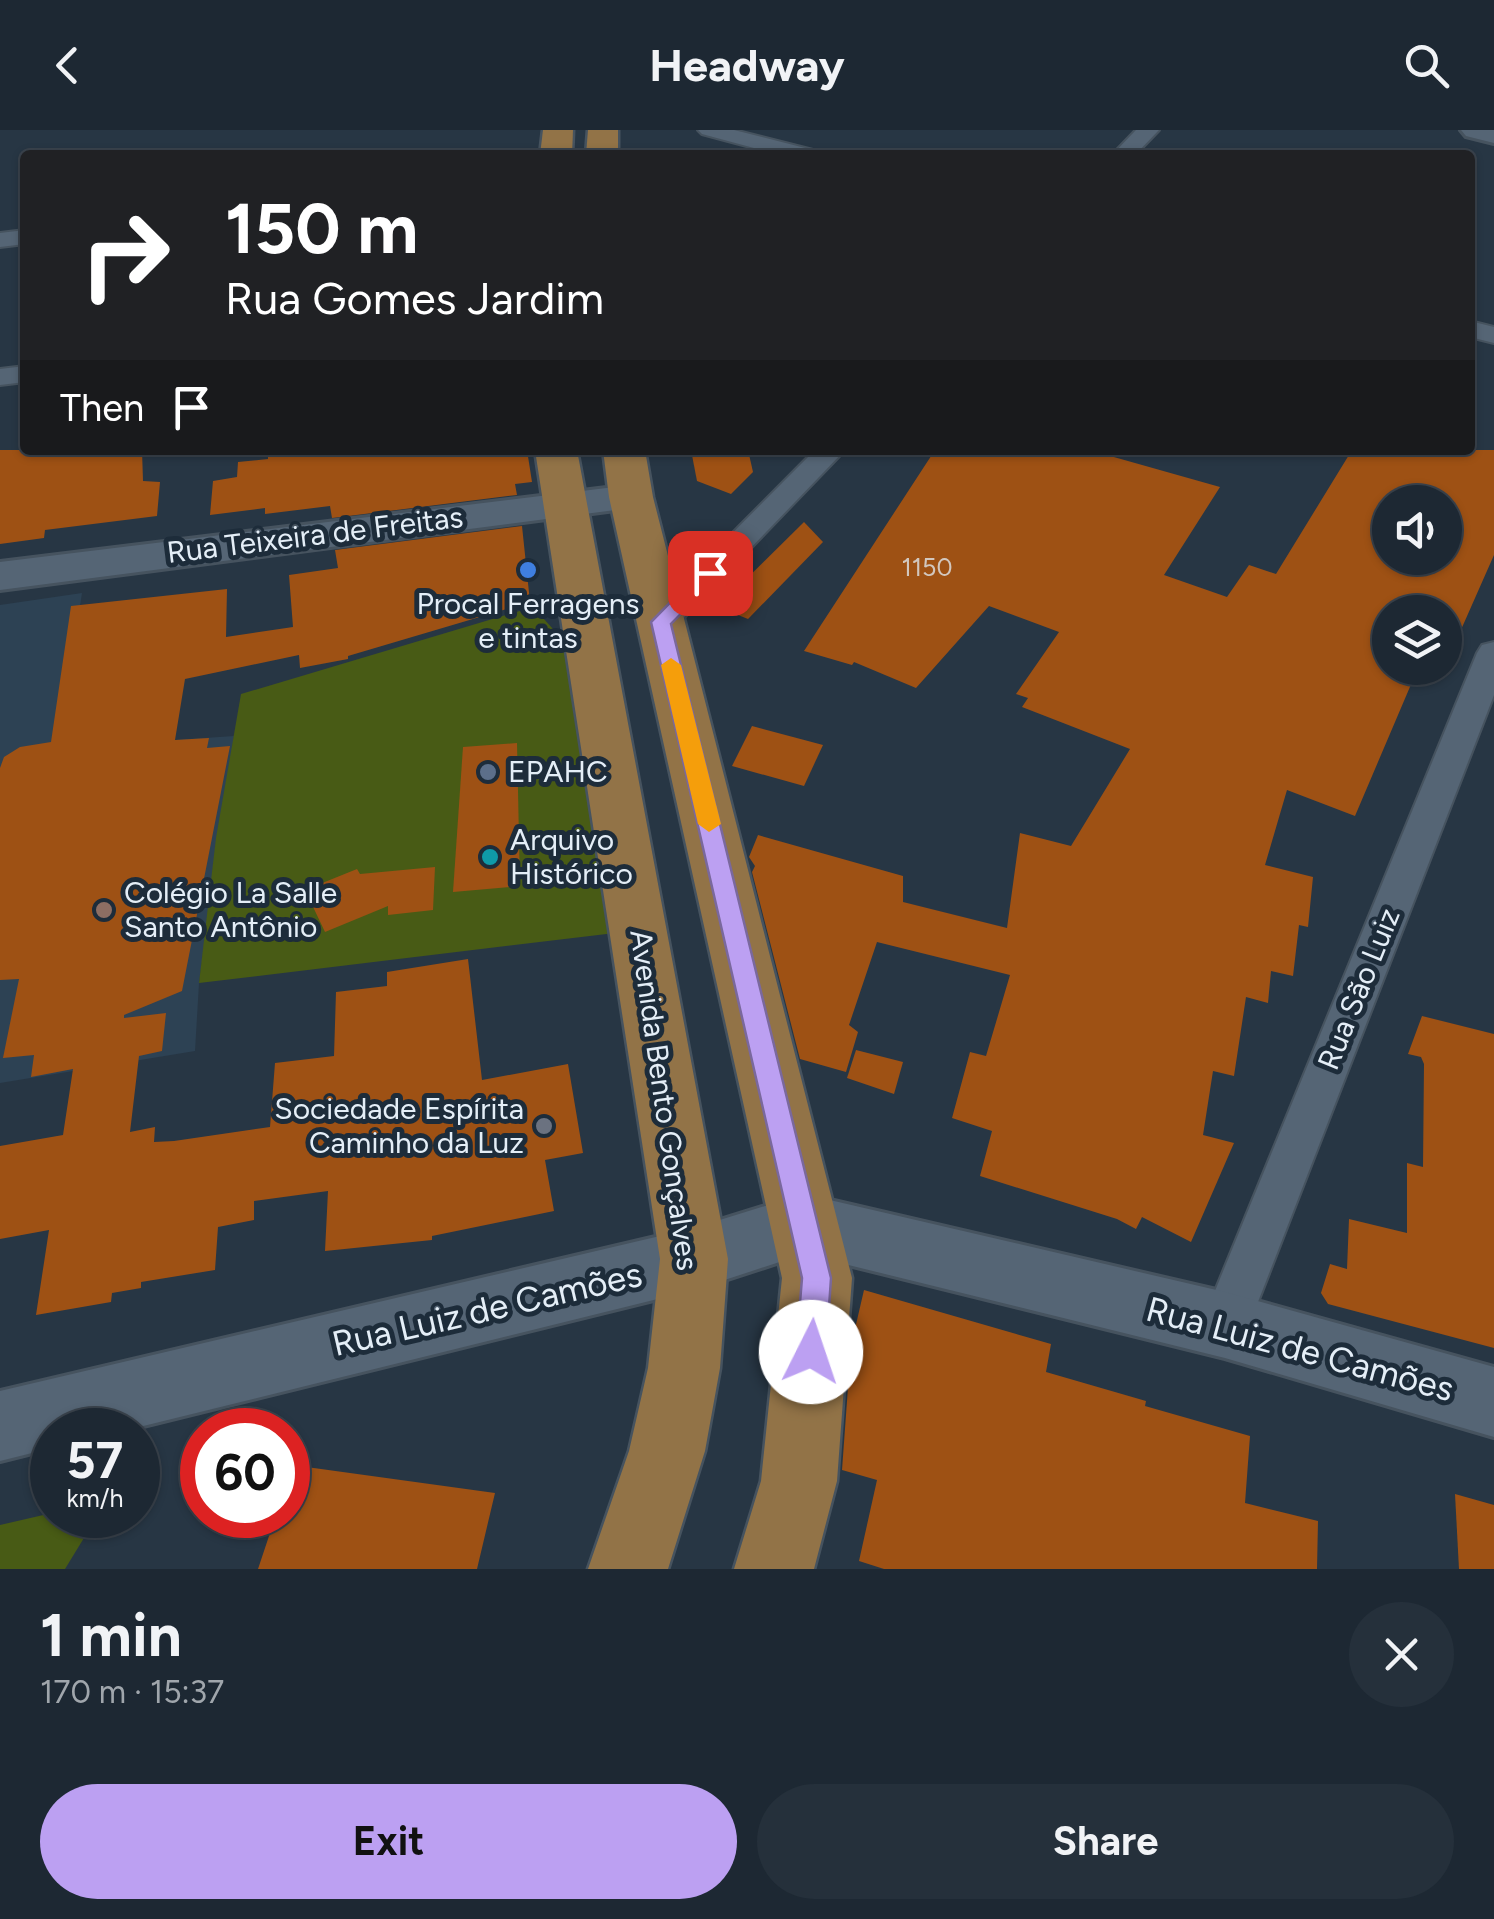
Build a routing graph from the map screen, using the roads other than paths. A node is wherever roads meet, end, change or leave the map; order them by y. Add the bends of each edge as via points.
1 (709, 130) edge
2 (1148, 130) edge
3 (1476, 130) edge
4 (1494, 134) edge
5 (786, 150) edge
6 (1128, 150) edge
7 (827, 455) edge
8 (627, 473) edge
9 (559, 476) edge
10 (0, 576) edge
11 (661, 622) junction
12 (1494, 652) edge
13 (804, 1224) junction
14 (694, 1260) junction
15 (1225, 1325) junction
16 (1494, 1402) edge
17 (0, 1426) edge
18 (628, 1569) edge
19 (774, 1569) edge

1 - 5 street
2 - 6 street
3 - 4 street
7 - 11 street
8 - 9 street, Rua Teixeira de Freitas
8 - 11 main road
9 - 10 street, Rua Teixeira de Freitas
9 - 14 main road, Avenida Bento Gonçalves
11 - 13 main road
12 - 15 street, Rua São Luiz
13 - 14 street, Rua Luiz de Camões
13 - 15 street, Rua Luiz de Camões
13 - 19 main road via 817,1278 809,1389 799,1480
14 - 17 street, Rua Luiz de Camões
14 - 18 main road, Avenida Bento Gonçalves via 684,1368 667,1450
15 - 16 street, Rua Luiz de Camões

